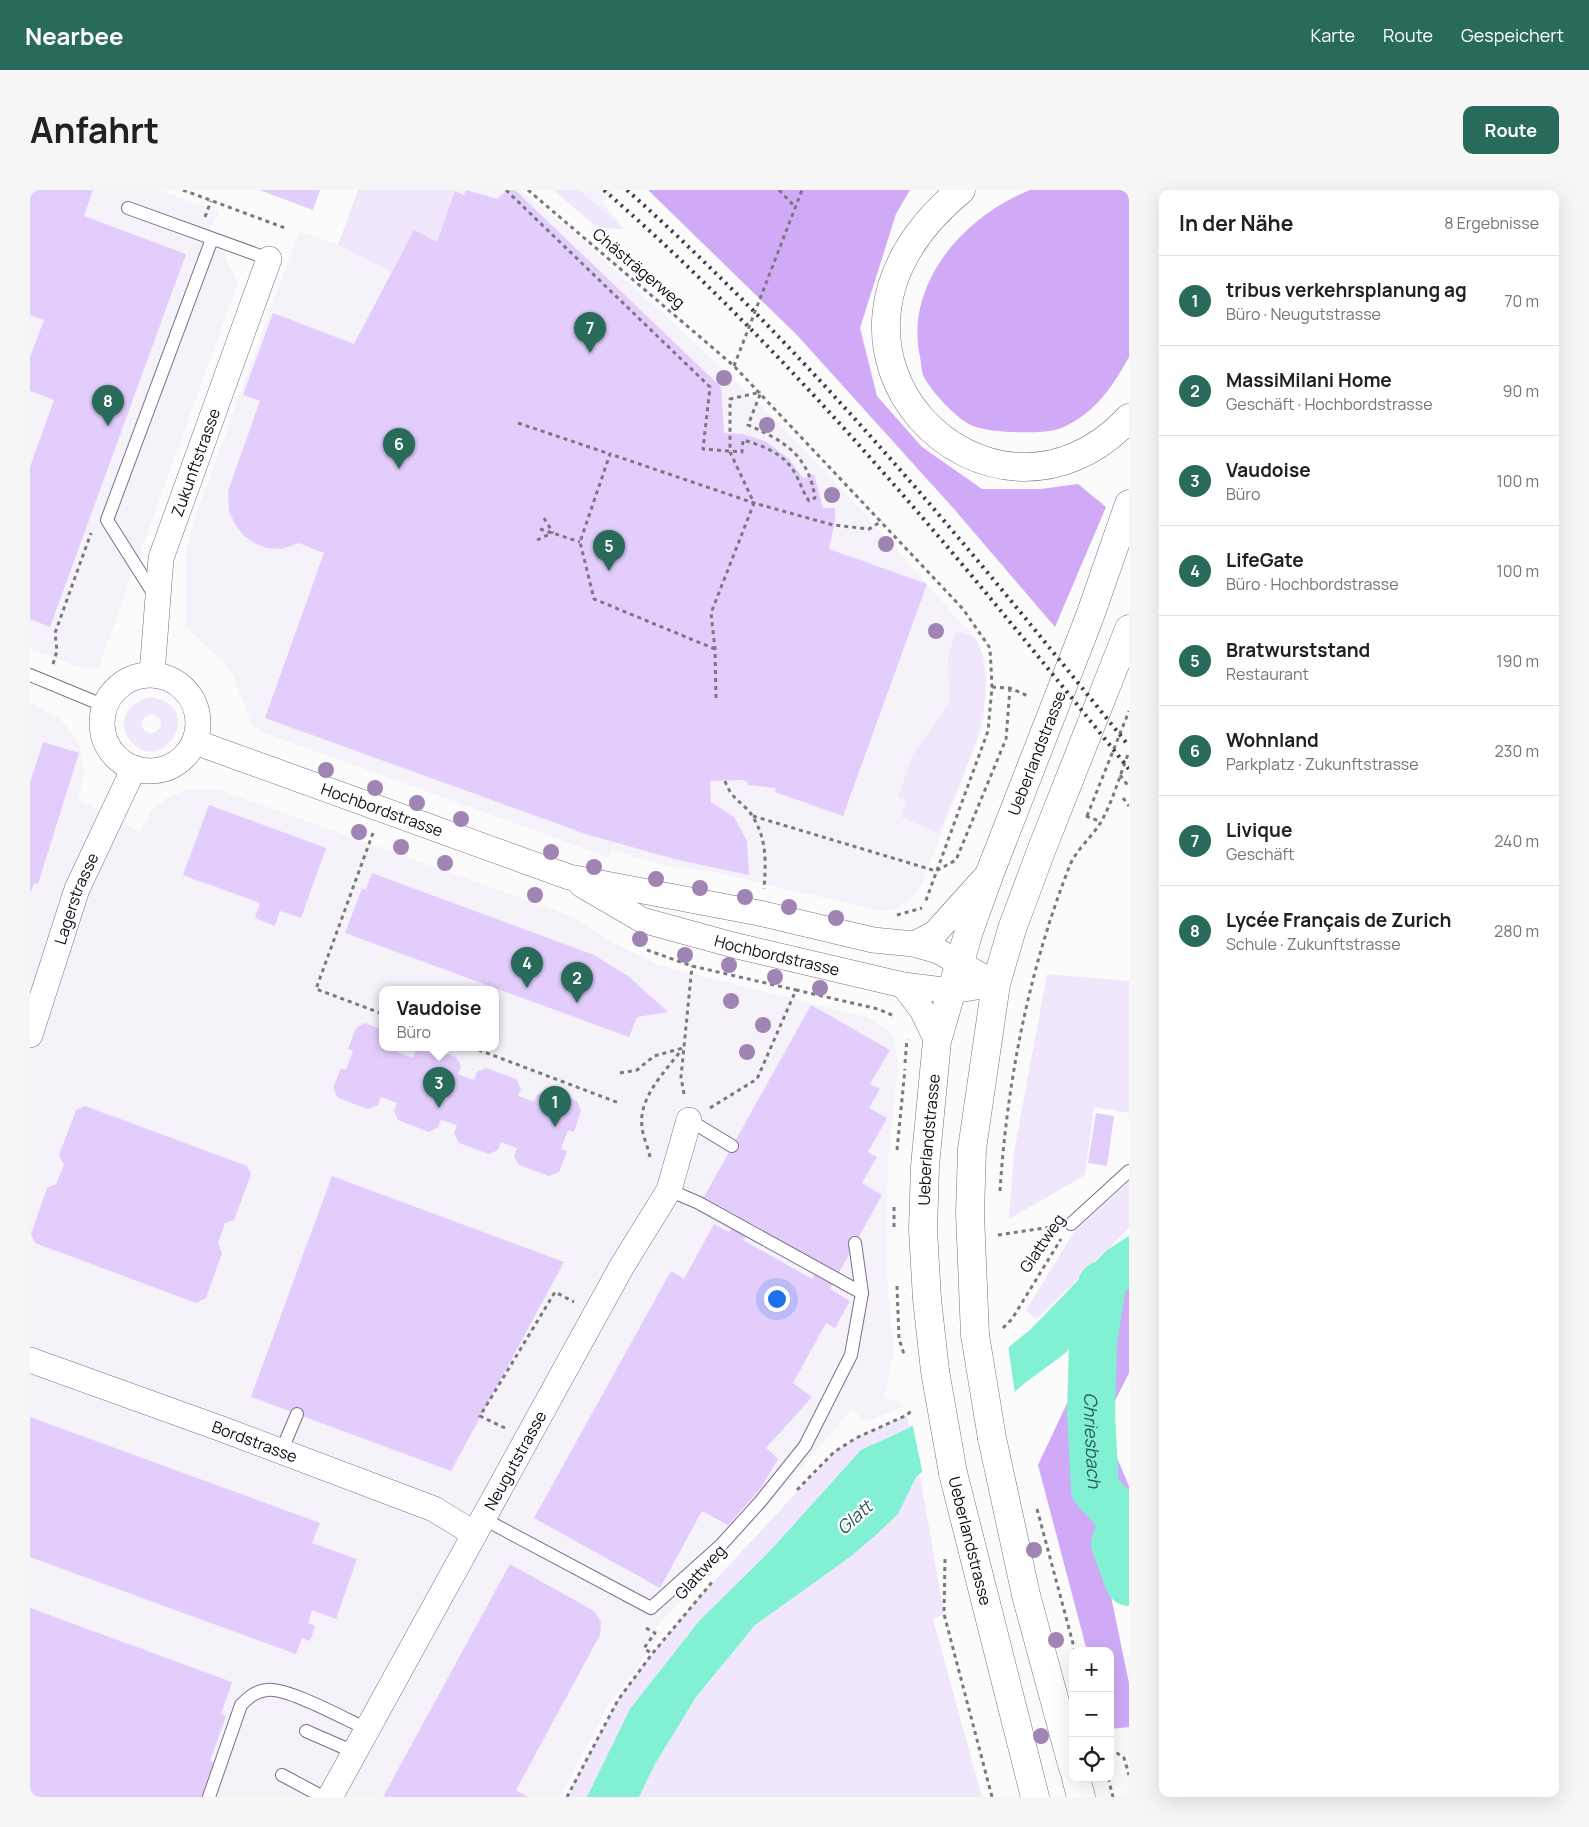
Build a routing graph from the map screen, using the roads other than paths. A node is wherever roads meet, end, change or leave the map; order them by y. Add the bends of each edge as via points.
1 (961, 190) edge
2 (128, 208) dead end
3 (212, 239) junction
4 (269, 259) joint
5 (1129, 418) edge
6 (1129, 504) edge
7 (156, 598) junction
8 (1129, 629) edge
9 (152, 674) junction
10 (30, 675) edge
11 (104, 706) junction
12 (195, 742) junction
13 (134, 768) junction
14 (991, 870) junction
15 (569, 877) junction
16 (914, 944) junction
17 (960, 962) junction
18 (996, 984) junction
19 (903, 985) junction
20 (951, 991) junction
21 (30, 1035) edge
22 (936, 1041) junction
23 (689, 1120) joint
24 (732, 1146) dead end
25 (1129, 1171) edge
26 (669, 1190) junction
27 (1071, 1224) road end
28 (855, 1243) dead end
29 (862, 1293) junction
30 (30, 1360) edge
31 (297, 1414) dead end
32 (281, 1452) junction
33 (478, 1525) junction
34 (366, 1729) junction
35 (306, 1731) dead end
36 (354, 1752) junction
37 (1069, 1753) edge
38 (282, 1775) dead end
39 (1077, 1782) edge
40 (210, 1797) edge
41 (323, 1797) edge
42 (330, 1797) edge
43 (1035, 1797) edge
44 (1081, 1797) edge

1 - 5 main road via 915,239 898,269 888,296 885,321 888,354 900,388 913,410 937,434 966,452 997,463 1029,466 1051,464 1086,452 1107,439
2 - 3 lane
3 - 4 lane
3 - 7 lane via 107,520
4 - 7 street, Zukunftstrasse via 161,558
6 - 14 main road, Ueberlandstrasse via 1090,616
7 - 9 street, Zukunftstrasse
8 - 18 main road via 1041,851
9 - 11 street via 123,682
9 - 12 street via 168,677 193,699 199,728
10 - 11 lane
11 - 13 street via 102,719 106,743 122,762
12 - 13 street via 187,755 162,770 148,772
12 - 15 street, Hochbordstrasse
13 - 21 street, Lagerstrasse via 77,888
14 - 16 street via 935,933
14 - 17 main road, Ueberlandstrasse
15 - 16 street, Hochbordstrasse via 759,913 873,940
15 - 19 street, Hochbordstrasse via 642,920 733,946
16 - 17 street, Hochbordstrasse
17 - 18 street, Hochbordstrasse
17 - 20 main road, Ueberlandstrasse
18 - 20 street, Hochbordstrasse
18 - 37 main road, bridge via 972,1149 970,1214 975,1335 992,1438 1026,1595
19 - 20 street, Hochbordstrasse
19 - 22 street via 922,1010
20 - 22 main road, Ueberlandstrasse
22 - 43 main road, Ueberlandstrasse, bridge via 923,1230 935,1371 953,1472
23 - 24 lane
23 - 26 street, Neugutstrasse
25 - 27 lane, Glattweg
26 - 29 lane via 699,1203
26 - 33 street, Neugutstrasse via 622,1266
28 - 29 lane
29 - 33 lane via 851,1355 805,1446 721,1545 650,1608
30 - 32 street, Bordstrasse
31 - 32 lane
32 - 33 street, Bordstrasse
33 - 34 street, Neugutstrasse
34 - 36 street, Neugutstrasse
34 - 40 lane via 291,1695 268,1690 251,1695 241,1705
35 - 36 lane
36 - 42 street, Neugutstrasse
38 - 41 lane
39 - 44 main road

